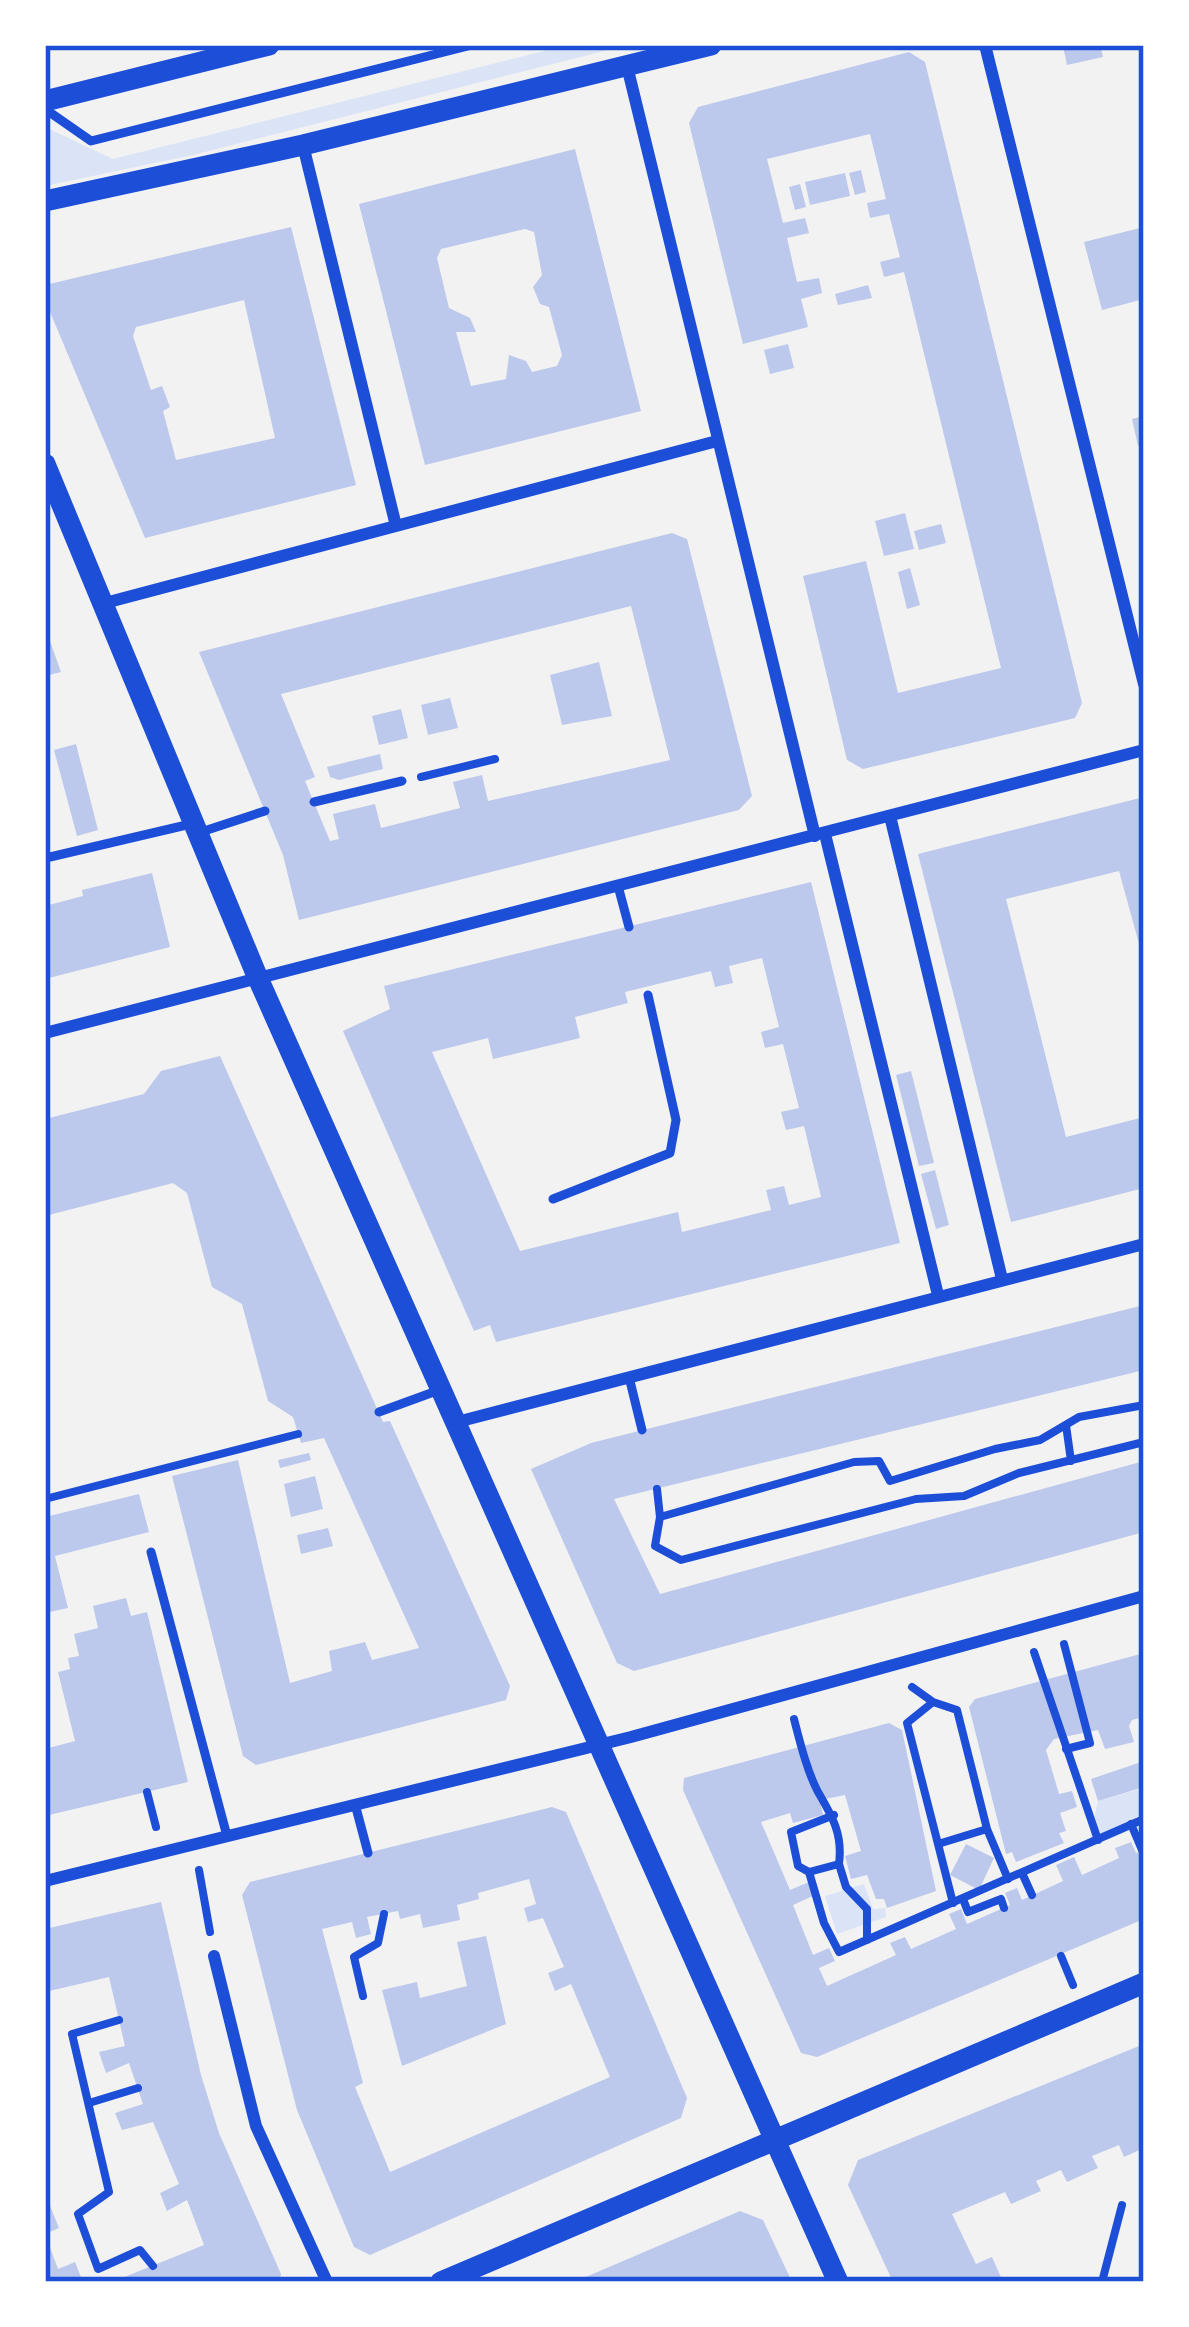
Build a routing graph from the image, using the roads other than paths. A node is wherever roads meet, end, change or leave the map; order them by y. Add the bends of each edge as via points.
1 (269, 45) edge
2 (472, 45) edge
3 (711, 45) edge
4 (985, 45) edge
5 (627, 66) junction
6 (45, 105) edge
7 (303, 145) junction
8 (45, 201) edge
9 (717, 441) junction
10 (45, 464) edge
11 (396, 526) junction
12 (105, 602) junction
13 (1144, 684) edge
14 (1144, 750) edge
15 (402, 781) road end
16 (314, 802) dead end
17 (265, 811) dead end
18 (890, 816) junction
19 (196, 828) junction
20 (820, 835) junction
21 (50, 857) dead end
22 (618, 886) junction
23 (628, 927) dead end
24 (257, 976) junction
25 (648, 995) dead end
26 (45, 1033) edge
27 (553, 1199) dead end
28 (1144, 1244) edge
29 (1002, 1280) junction
30 (938, 1295) junction
31 (629, 1377) junction
32 (442, 1389) junction
33 (379, 1412) dead end
34 (457, 1422) junction
35 (643, 1430) dead end
36 (151, 1552) dead end
37 (1144, 1596) edge
38 (602, 1744) junction
39 (355, 1804) junction
40 (227, 1837) junction
41 (368, 1853) dead end
42 (45, 1881) edge
43 (214, 1956) road end
44 (1144, 1983) edge
45 (772, 2141) junction
46 (327, 2282) edge
47 (441, 2282) edge
48 (838, 2282) edge

1 - 6 street
2 - 6 lane via 91,141
3 - 5 street
4 - 13 street
5 - 7 street
5 - 9 street
7 - 8 street
7 - 11 street
9 - 11 street
9 - 20 street
10 - 12 street
11 - 12 street
12 - 19 street
14 - 18 street
15 - 16 lane
17 - 19 lane
18 - 20 street
18 - 29 street
19 - 21 lane
19 - 24 street
20 - 22 street
20 - 30 street
22 - 23 lane
22 - 24 street
24 - 26 street
24 - 32 street
25 - 27 lane via 676,1120 670,1153
28 - 29 street
29 - 30 street
30 - 31 street
31 - 34 street
31 - 35 lane
32 - 33 lane
32 - 34 street
34 - 38 street
36 - 40 lane
37 - 38 street
38 - 39 street
38 - 45 street
39 - 40 street
39 - 41 lane
40 - 42 street
43 - 46 street via 256,2126
44 - 45 street
45 - 47 street
45 - 48 street

